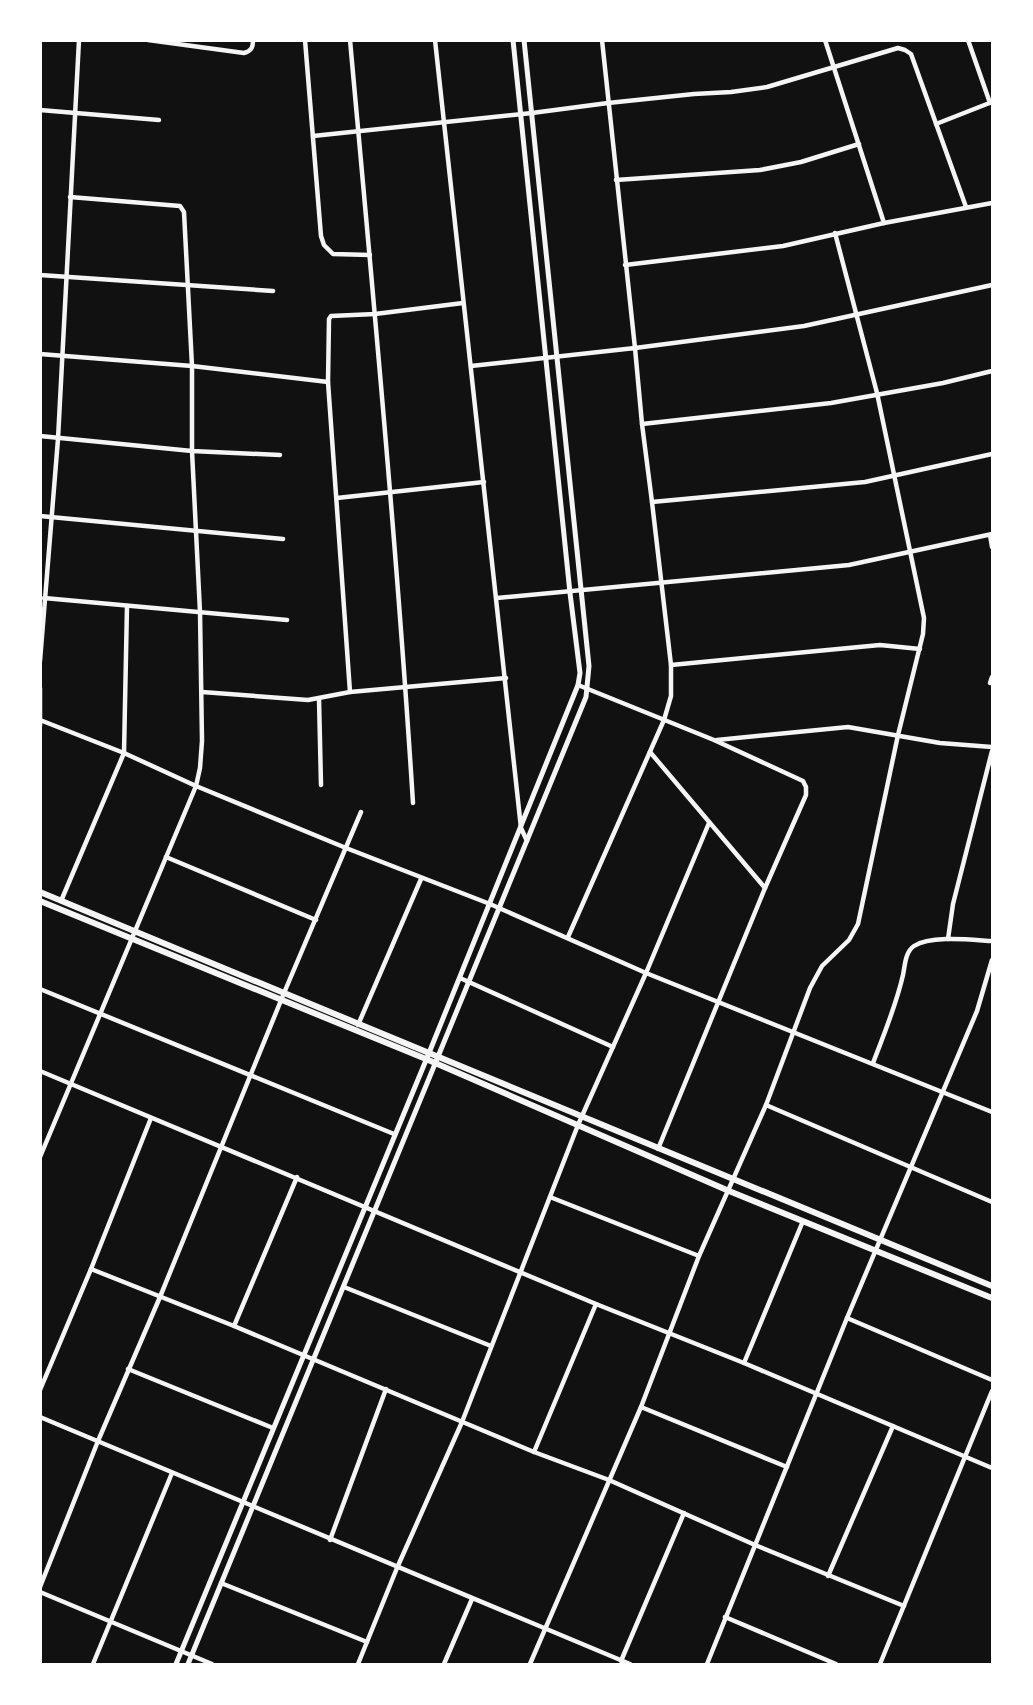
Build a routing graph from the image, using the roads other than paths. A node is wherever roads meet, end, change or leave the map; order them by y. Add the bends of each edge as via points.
1 (79, 40) edge
2 (148, 40) edge
3 (253, 40) edge
4 (305, 40) edge
5 (350, 40) edge
6 (435, 40) edge
7 (513, 40) edge
8 (524, 40) edge
9 (603, 40) edge
10 (825, 40) edge
11 (968, 40) edge
12 (834, 66) junction
13 (608, 103) junction
14 (991, 103) edge
15 (40, 111) edge
16 (532, 113) junction
17 (75, 114) junction
18 (520, 115) junction
19 (159, 120) dead end
20 (442, 122) junction
21 (936, 124) junction
22 (358, 130) junction
23 (313, 136) junction
24 (859, 144) junction
25 (616, 180) junction
26 (70, 197) junction
27 (993, 203) edge
28 (966, 207) junction
29 (884, 223) junction
30 (835, 233) junction
31 (370, 255) junction
32 (626, 265) junction
33 (40, 275) edge
34 (66, 278) junction
35 (188, 285) junction
36 (993, 285) edge
37 (273, 291) dead end
38 (463, 303) junction
39 (375, 314) junction
40 (856, 315) junction
41 (635, 348) junction
42 (40, 354) edge
43 (62, 356) junction
44 (557, 356) junction
45 (546, 358) junction
46 (192, 366) junction
47 (471, 366) junction
48 (993, 371) edge
49 (328, 382) junction
50 (877, 393) junction
51 (642, 424) junction
52 (40, 436) edge
53 (58, 439) junction
54 (192, 452) junction
55 (993, 454) edge
56 (280, 455) dead end
57 (895, 477) junction
58 (484, 482) junction
59 (389, 493) junction
60 (337, 498) junction
61 (652, 502) junction
62 (40, 516) edge
63 (52, 516) junction
64 (196, 530) junction
65 (991, 534) edge
66 (284, 539) dead end
67 (993, 546) edge
68 (911, 553) junction
69 (662, 584) junction
70 (582, 590) junction
71 (570, 593) junction
72 (44, 598) junction
73 (497, 598) junction
74 (127, 606) junction
75 (200, 612) junction
76 (287, 620) dead end
77 (920, 649) junction
78 (40, 661) edge
79 (671, 665) junction
80 (993, 677) edge
81 (506, 678) junction
82 (990, 683) dead end
83 (578, 685) junction
84 (40, 688) edge
85 (406, 688) junction
86 (587, 690) junction
87 (202, 692) junction
88 (350, 692) junction
89 (319, 699) junction
90 (664, 720) junction
91 (41, 722) edge
92 (898, 735) junction
93 (714, 740) junction
94 (993, 747) edge
95 (993, 751) edge
96 (650, 752) junction
97 (124, 753) junction
98 (321, 785) dead end
99 (196, 786) junction
100 (413, 803) dead end
101 (361, 812) dead end
102 (709, 823) junction
103 (521, 828) junction
104 (527, 841) junction
105 (346, 848) junction
106 (166, 857) junction
107 (421, 879) junction
108 (765, 888) junction
109 (40, 892) edge
110 (40, 901) edge
111 (61, 901) junction
112 (490, 904) junction
113 (499, 909) junction
114 (316, 920) junction
115 (136, 931) junction
116 (568, 938) junction
117 (132, 939) junction
118 (948, 939) junction
119 (993, 941) edge
120 (993, 960) edge
121 (646, 973) junction
122 (460, 978) junction
123 (469, 982) junction
124 (40, 989) edge
125 (284, 993) junction
126 (282, 1001) junction
127 (720, 1002) junction
128 (101, 1013) junction
129 (357, 1028) junction
130 (794, 1033) junction
131 (614, 1047) junction
132 (427, 1056) junction
133 (438, 1056) junction
134 (873, 1063) junction
135 (435, 1064) junction
136 (40, 1071) edge
137 (251, 1074) junction
138 (70, 1083) junction
139 (943, 1091) junction
140 (766, 1105) junction
141 (993, 1112) edge
142 (582, 1117) junction
143 (151, 1118) junction
144 (578, 1125) junction
145 (394, 1134) junction
146 (221, 1146) junction
147 (658, 1149) junction
148 (40, 1157) edge
149 (911, 1168) junction
150 (297, 1177) junction
151 (732, 1184) junction
152 (550, 1197) junction
153 (993, 1202) edge
154 (364, 1206) junction
155 (374, 1210) junction
156 (803, 1221) junction
157 (879, 1240) junction
158 (875, 1251) junction
159 (699, 1256) junction
160 (91, 1269) junction
161 (520, 1272) junction
162 (993, 1286) edge
163 (344, 1287) junction
164 (160, 1297) junction
165 (993, 1298) edge
166 (596, 1304) junction
167 (846, 1318) junction
168 (234, 1326) junction
169 (669, 1333) junction
170 (491, 1346) junction
171 (304, 1356) junction
172 (314, 1360) junction
173 (744, 1363) junction
174 (128, 1369) junction
175 (993, 1380) edge
176 (386, 1389) junction
177 (40, 1390) edge
178 (993, 1391) edge
179 (816, 1394) junction
180 (641, 1407) junction
181 (40, 1417) edge
182 (462, 1422) junction
183 (893, 1426) junction
184 (273, 1428) junction
185 (98, 1441) junction
186 (534, 1452) junction
187 (964, 1457) junction
188 (787, 1467) junction
189 (993, 1468) edge
190 (172, 1473) junction
191 (609, 1480) junction
192 (242, 1502) junction
193 (253, 1508) junction
194 (684, 1514) junction
195 (330, 1540) junction
196 (755, 1545) junction
197 (397, 1568) junction
198 (828, 1576) junction
199 (221, 1583) junction
200 (40, 1587) edge
201 (40, 1592) edge
202 (472, 1599) junction
203 (904, 1606) junction
204 (725, 1617) junction
205 (111, 1622) junction
206 (545, 1629) junction
207 (368, 1642) junction
208 (181, 1652) junction
209 (191, 1656) junction
210 (621, 1661) junction
211 (836, 1664) edge
212 (93, 1665) edge
213 (176, 1665) edge
214 (188, 1665) edge
215 (212, 1665) edge
216 (358, 1665) edge
217 (444, 1665) edge
218 (530, 1665) edge
219 (630, 1665) edge
220 (707, 1665) edge
221 (880, 1665) edge

1 - 17 street
2 - 3 street via 244,52 250,51
4 - 23 street
5 - 22 street
6 - 20 street
7 - 18 street
8 - 16 street
9 - 13 street
10 - 12 street
11 - 14 street
12 - 13 street via 767,87
12 - 21 street via 898,48 905,50 910,54
12 - 24 street
13 - 16 street
13 - 25 street
14 - 21 street
15 - 17 street
16 - 18 street
16 - 44 street
17 - 19 street
17 - 26 street
18 - 20 street
18 - 45 street
20 - 22 street
20 - 38 street
21 - 28 street
22 - 23 street
22 - 31 street
23 - 31 street via 324,245 333,254
24 - 25 street via 760,170
24 - 29 street
25 - 32 street
26 - 34 street
26 - 35 street via 180,206 184,212
27 - 28 street
28 - 29 street
29 - 30 street
30 - 32 street via 783,246
30 - 40 street
31 - 39 street
32 - 41 street
33 - 34 street
34 - 35 street
34 - 43 street
35 - 37 street
35 - 46 street
36 - 40 street
38 - 39 street
38 - 47 street
39 - 49 street via 331,316
39 - 59 street
40 - 41 street via 804,326
40 - 50 street
41 - 44 street
41 - 51 street
42 - 43 street
43 - 46 street
43 - 53 street
44 - 45 street
44 - 70 street
45 - 47 street
45 - 71 street
46 - 49 street
46 - 54 street
47 - 58 street
48 - 50 street
49 - 60 street
50 - 51 street via 831,403
50 - 57 street
51 - 61 street
52 - 53 street
53 - 54 street
53 - 63 street
54 - 56 street
54 - 64 street
55 - 57 street
57 - 61 street
57 - 68 street
58 - 59 street
58 - 73 street
59 - 60 street
59 - 85 street
60 - 88 street
61 - 69 street
62 - 63 street
63 - 64 street
63 - 72 street
64 - 66 street
64 - 75 street
65 - 67 street
65 - 68 street
68 - 69 street via 849,565
68 - 77 street via 924,618
69 - 70 street
69 - 79 street
70 - 71 street
70 - 86 street via 590,666
71 - 73 street
71 - 83 street via 580,673
72 - 74 street
72 - 78 street
73 - 81 street
74 - 75 street
74 - 97 street
75 - 76 street
75 - 87 street
77 - 79 street via 880,645
77 - 92 street
79 - 90 street via 671,696
80 - 82 street
81 - 85 street
81 - 103 street
83 - 86 street
83 - 103 street
84 - 91 street
85 - 88 street
85 - 100 street
86 - 90 street
86 - 104 street
87 - 89 street
87 - 99 street via 201,755
88 - 89 street
89 - 98 street
90 - 93 street
90 - 96 street
91 - 97 street
92 - 93 street via 848,727
92 - 94 street
92 - 130 street via 858,924 849,940 822,966
93 - 108 street via 803,781 806,787 806,795
95 - 118 street via 953,904
96 - 102 street
96 - 116 street
97 - 99 street
97 - 111 street
99 - 105 street
99 - 106 street
101 - 105 street
102 - 108 street
102 - 121 street
103 - 104 street
103 - 112 street
104 - 113 street
105 - 107 street
105 - 114 street
106 - 114 street
106 - 115 street
107 - 112 street
107 - 129 street
108 - 127 street
109 - 111 main road
110 - 117 main road
111 - 115 main road
112 - 113 street
112 - 122 street
113 - 116 street
113 - 123 street
114 - 125 street
115 - 117 street
115 - 125 main road
116 - 121 street
117 - 126 main road
117 - 128 street
118 - 119 street
118 - 134 street via 912,947
120 - 139 street via 977,1011
121 - 127 street
121 - 131 street
122 - 123 street
122 - 132 street
123 - 131 street
123 - 133 street
124 - 128 street
125 - 126 street
125 - 129 main road
126 - 129 main road
126 - 137 street
127 - 130 street
127 - 147 street
128 - 137 street
128 - 138 street
129 - 132 main road
130 - 134 street
130 - 140 street
131 - 142 street
132 - 133 main road
132 - 135 main road
132 - 145 street
133 - 135 street
133 - 142 main road
134 - 139 street
135 - 144 main road
135 - 155 street
136 - 138 street
137 - 145 street
137 - 146 street
138 - 143 street
138 - 148 street
139 - 141 street
139 - 149 street
140 - 149 street
140 - 151 street
142 - 144 street
142 - 147 main road
143 - 146 street
143 - 160 street
144 - 151 main road
144 - 152 street
145 - 154 street
146 - 150 street
146 - 164 street
147 - 151 main road
149 - 153 street
149 - 157 street
150 - 154 street
150 - 168 street
151 - 156 main road
151 - 157 main road
151 - 159 street
152 - 159 street
152 - 161 street
154 - 155 street
154 - 171 street
155 - 161 street
155 - 163 street
156 - 158 main road
156 - 173 street
157 - 158 street
157 - 162 main road
158 - 165 main road
158 - 167 street
159 - 169 street
160 - 164 street
160 - 177 street
161 - 166 street
161 - 170 street
163 - 170 street
163 - 172 street
164 - 168 street
164 - 174 street
166 - 169 street
166 - 186 street
167 - 175 street
167 - 179 street
168 - 171 street
169 - 173 street
169 - 180 street
170 - 182 street
171 - 172 street
171 - 184 street
172 - 176 street
172 - 193 street
173 - 179 street
174 - 184 street
174 - 185 street
176 - 182 street
176 - 195 street
178 - 187 street
179 - 183 street
179 - 188 street
180 - 188 street
180 - 191 street
181 - 185 street
182 - 186 street
182 - 197 street
183 - 187 street
183 - 198 street
184 - 192 street
185 - 190 street
185 - 200 street
186 - 191 street
187 - 189 street
187 - 203 street
188 - 196 street
190 - 192 street
190 - 205 street
191 - 194 street
191 - 206 street
192 - 193 street
192 - 208 street
193 - 195 street
193 - 199 street
194 - 196 street
194 - 210 street
195 - 197 street
196 - 198 street
196 - 204 street
197 - 202 street
197 - 207 street
198 - 203 street
199 - 207 street
199 - 209 street
201 - 205 street
202 - 206 street
202 - 217 street
203 - 221 street
204 - 211 street
204 - 220 street
205 - 208 street
205 - 212 street
206 - 210 street
206 - 218 street
207 - 216 street
208 - 209 street
208 - 213 street
209 - 214 street
209 - 215 street
210 - 219 street

